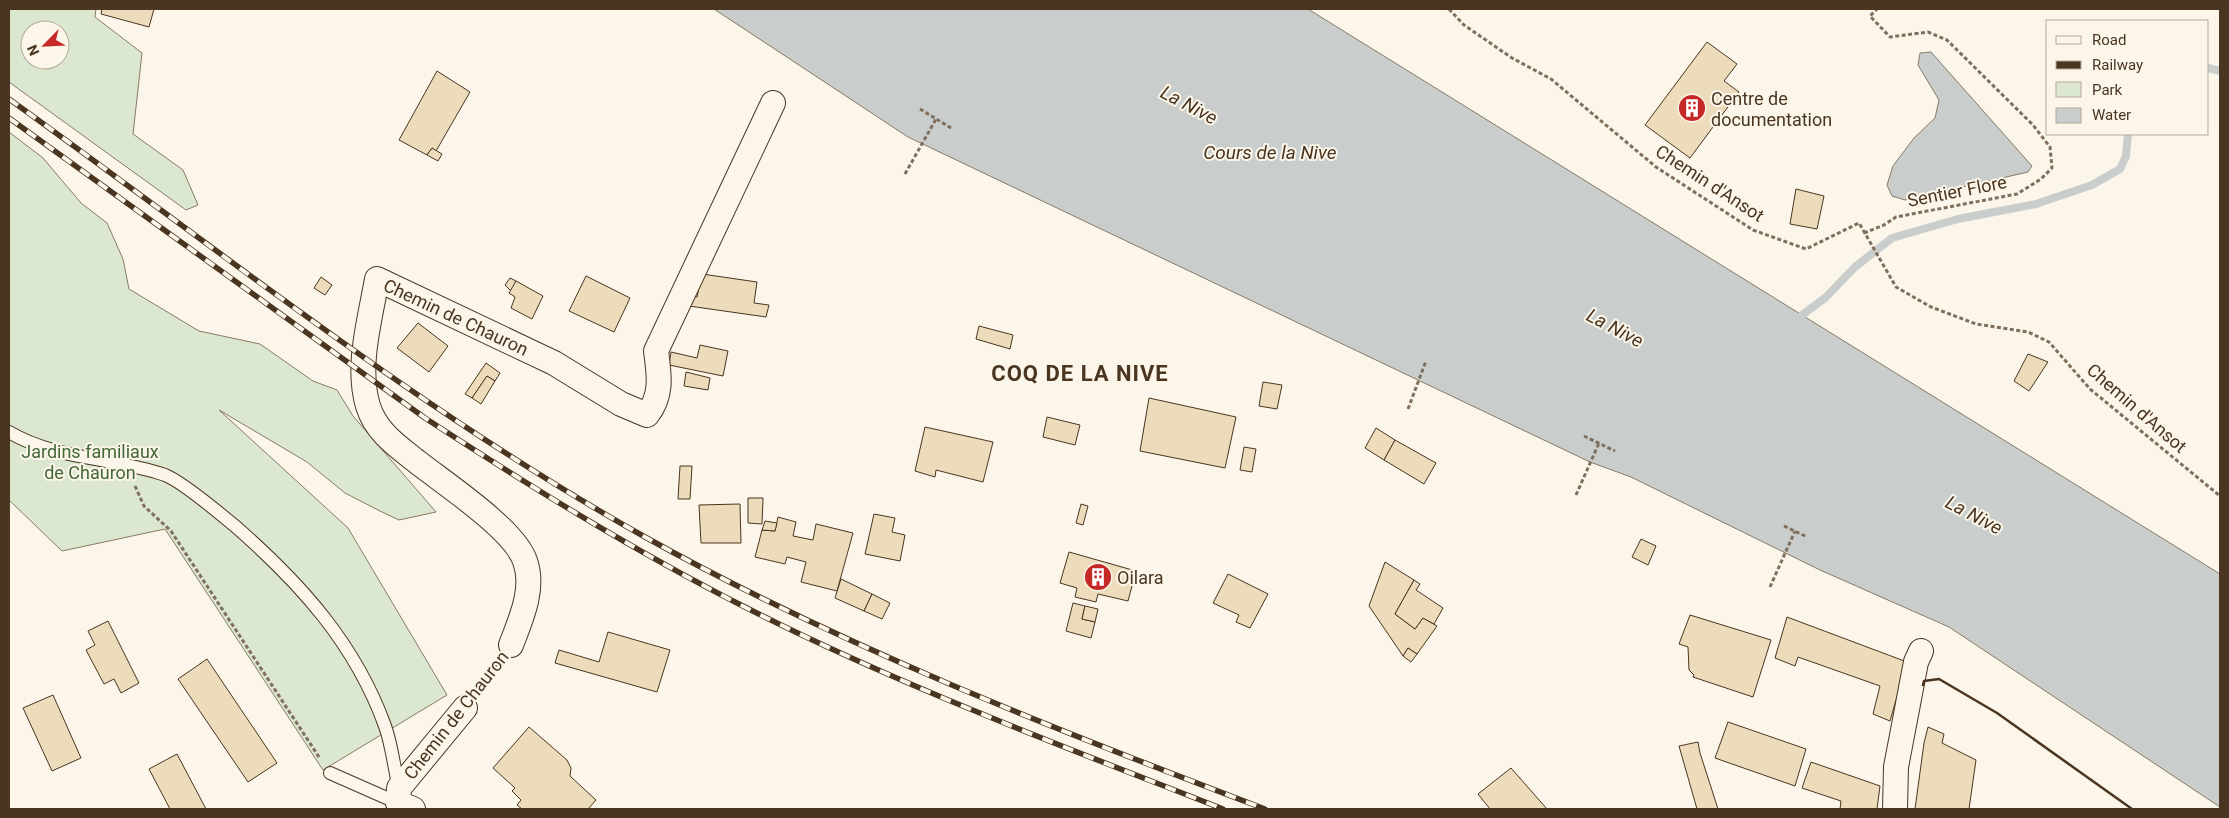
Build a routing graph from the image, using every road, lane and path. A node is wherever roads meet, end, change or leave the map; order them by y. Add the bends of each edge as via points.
1 (1449, 9) edge
2 (1877, 9) edge
3 (773, 103) dead end
4 (920, 109) dead end
5 (936, 119) junction
6 (951, 128) dead end
7 (905, 174) dead end
8 (1864, 233) junction
9 (1426, 361) dead end
10 (1408, 409) dead end
11 (9, 432) edge
12 (1584, 436) dead end
13 (1599, 443) junction
14 (1615, 452) dead end
15 (135, 487) dead end
16 (1576, 495) dead end
17 (2220, 496) edge
18 (1784, 526) dead end
19 (1795, 531) junction
20 (1805, 536) dead end
21 (1770, 587) dead end
22 (511, 645) joint
23 (1921, 651) dead end
24 (465, 708) joint
25 (330, 773) joint
26 (403, 800) edge
27 (1895, 809) edge

1 - 8 path, Chemin d'Ansot via 1464,25 1512,58 1551,79 1656,167 1753,230 1806,249 1859,223
2 - 8 path, Sentier Flore via 1870,16 1890,37 1928,32 1946,40 2033,125 2050,147 2052,168 2017,194 1896,217
3 - 22 street, Chemin de Chauron via 656,351 660,386 654,406 647,415 621,404 554,363 377,279 364,358 364,391 368,408 390,440 495,524 525,560 529,586
4 - 5 path
5 - 6 path
5 - 7 path
8 - 17 path, Chemin d'Ansot via 1896,287 1931,307 1976,324 2028,332 2049,342 2090,389
9 - 10 path
11 - 26 lane via 63,453 166,476 214,508 272,558 340,635 365,681 385,727
12 - 13 path
13 - 14 path
13 - 16 path
15 - 25 path via 144,506 171,531
18 - 19 path
19 - 20 path
19 - 21 path
22 - 24 path, Chemin de Chauron
23 - 27 street via 1916,662 1896,767
24 - 26 street, Chemin de Chauron
25 - 26 lane

